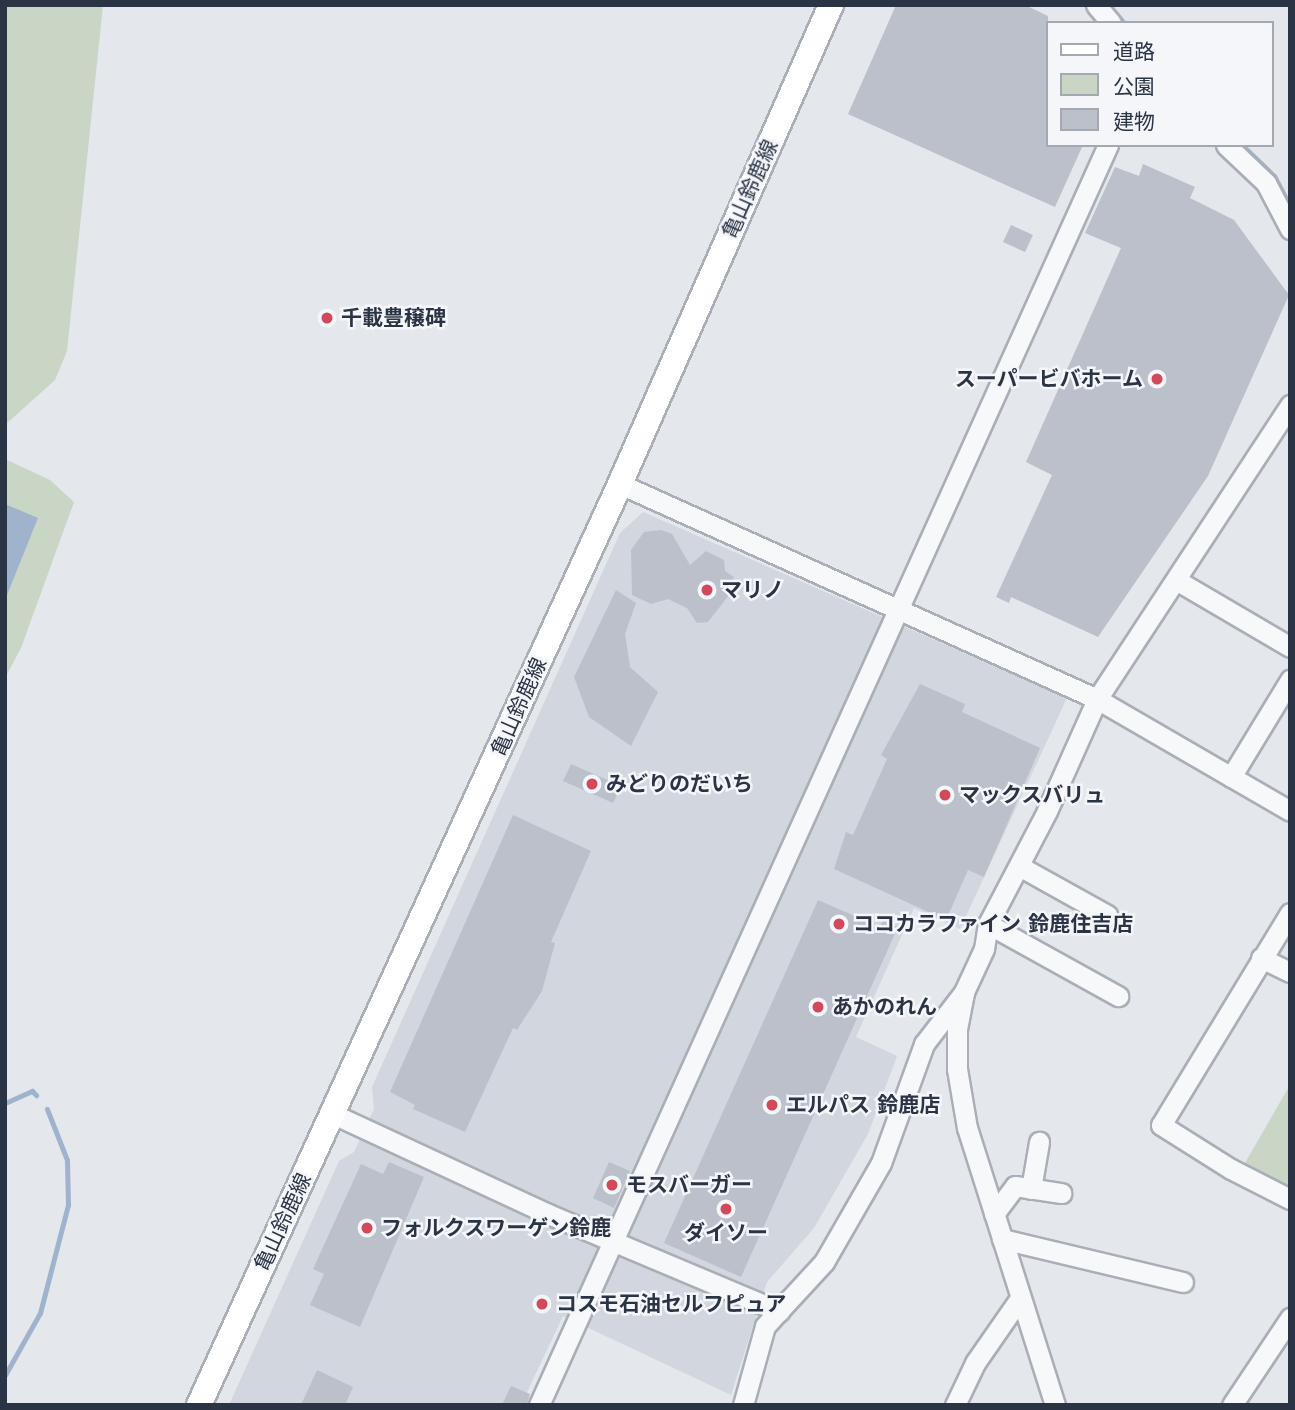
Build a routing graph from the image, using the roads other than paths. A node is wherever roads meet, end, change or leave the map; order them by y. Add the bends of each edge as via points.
1 (831, 5) edge
2 (1096, 5) edge
3 (1109, 21) edge
4 (1107, 147) edge
5 (1228, 147) edge
6 (1290, 229) edge
7 (1290, 405) edge
8 (620, 484) junction
9 (1176, 580) junction
10 (900, 611) junction
11 (1290, 647) edge
12 (1290, 680) edge
13 (1097, 699) junction
14 (1231, 777) junction
15 (1290, 811) edge
16 (1019, 866) junction
17 (1290, 913) edge
18 (1107, 915) dead end
19 (988, 924) junction
20 (1261, 958) junction
21 (1290, 972) edge
22 (964, 992) junction
23 (1118, 996) dead end
24 (333, 1114) junction
25 (1038, 1142) dead end
26 (1031, 1189) junction
27 (1060, 1193) dead end
28 (1290, 1199) edge
29 (994, 1214) junction
30 (1002, 1239) junction
31 (616, 1242) junction
32 (1183, 1282) dead end
33 (1020, 1298) junction
34 (779, 1311) junction
35 (1288, 1328) edge
36 (199, 1405) edge
37 (539, 1405) edge
38 (743, 1405) edge
39 (955, 1405) edge
40 (1055, 1405) edge
41 (1232, 1405) edge

1 - 8 main road, 亀山鈴鹿線
2 - 3 street
4 - 10 street
5 - 6 street via 1266,183
7 - 9 street
8 - 10 street
8 - 24 main road, 亀山鈴鹿線
9 - 11 street
9 - 13 street
10 - 13 street
10 - 31 street
12 - 14 street
13 - 14 street
13 - 16 street
14 - 15 street
16 - 18 street
16 - 19 street
17 - 20 street
19 - 22 street via 984,950
19 - 23 street
20 - 21 street
20 - 28 street via 1161,1125
22 - 29 street via 957,1029 960,1097
22 - 34 street via 924,1044 881,1163 824,1262
24 - 31 street
24 - 36 main road, 亀山鈴鹿線
25 - 26 street
26 - 27 street
26 - 29 street via 1015,1186
29 - 30 street
30 - 32 street
30 - 33 street
31 - 34 street
31 - 37 street
33 - 39 street via 975,1363
33 - 40 street
34 - 38 street via 765,1326
35 - 41 street

